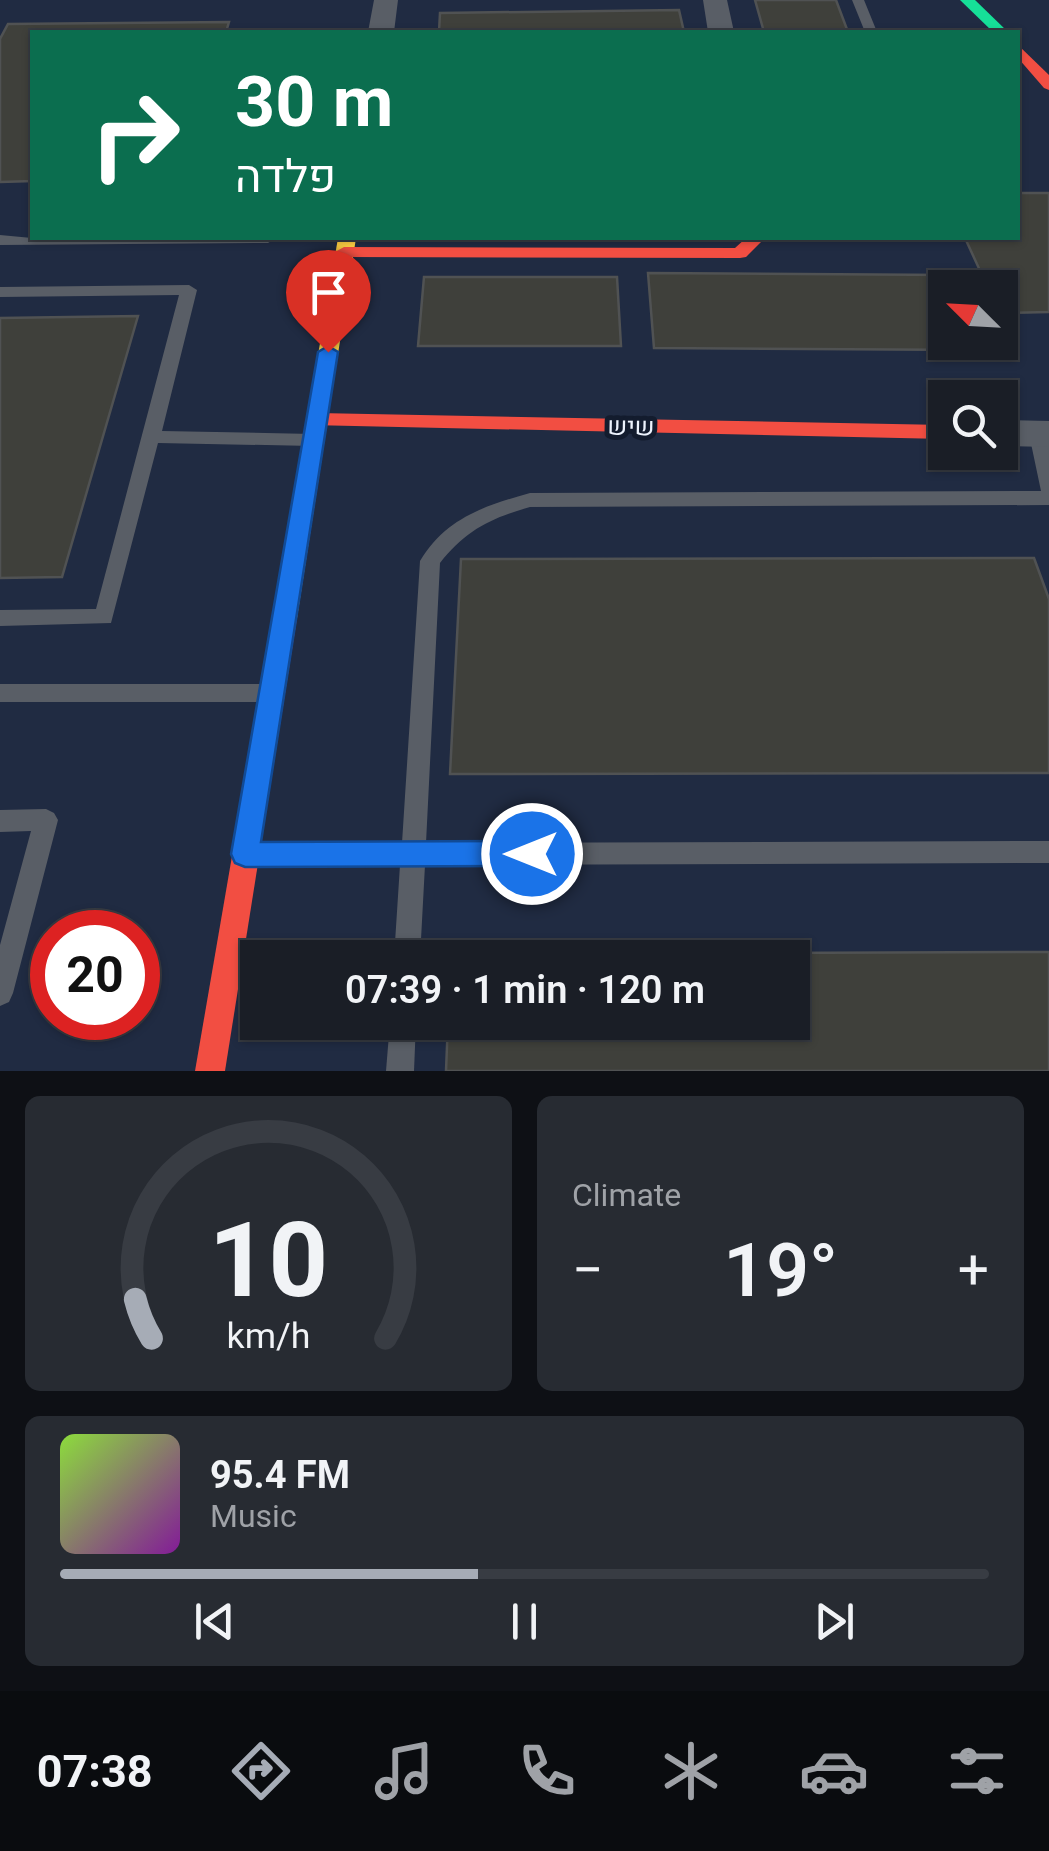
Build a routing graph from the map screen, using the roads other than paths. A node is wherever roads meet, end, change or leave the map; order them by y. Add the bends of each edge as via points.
1 (386, 0) edge
2 (715, 0) edge
3 (858, 0) edge
4 (968, 0) edge
5 (381, 30) edge
6 (721, 30) edge
7 (869, 30) edge
8 (999, 30) edge
9 (1020, 52) edge
10 (1049, 85) edge
11 (0, 240) edge
12 (30, 240) edge
13 (754, 240) edge
14 (346, 244) edge
15 (0, 292) edge
16 (315, 430) junction
17 (928, 432) edge
18 (1018, 433) edge
19 (1044, 434) edge
20 (150, 437) junction
21 (1049, 488) edge
22 (1049, 498) edge
23 (0, 618) edge
24 (0, 692) edge
25 (272, 693) junction
26 (0, 820) edge
27 (1049, 852) edge
28 (245, 854) junction
29 (413, 854) junction
30 (408, 940) edge
31 (0, 993) edge
32 (402, 1040) edge
33 (210, 1071) edge
34 (400, 1071) edge

1 - 5 street
2 - 6 street
3 - 7 lane
4 - 8 street
9 - 10 street
11 - 12 lane
13 - 14 street via 740,253 702,254
14 - 16 street
15 - 20 lane via 189,290
16 - 17 street, שיש
16 - 20 lane
16 - 25 street
18 - 19 street
19 - 21 lane
20 - 23 lane via 104,617
22 - 29 lane via 530,500 454,529 430,561
24 - 25 lane
25 - 28 street
26 - 31 lane via 46,820
27 - 29 lane
28 - 29 lane
28 - 33 street
29 - 30 lane
32 - 34 lane

